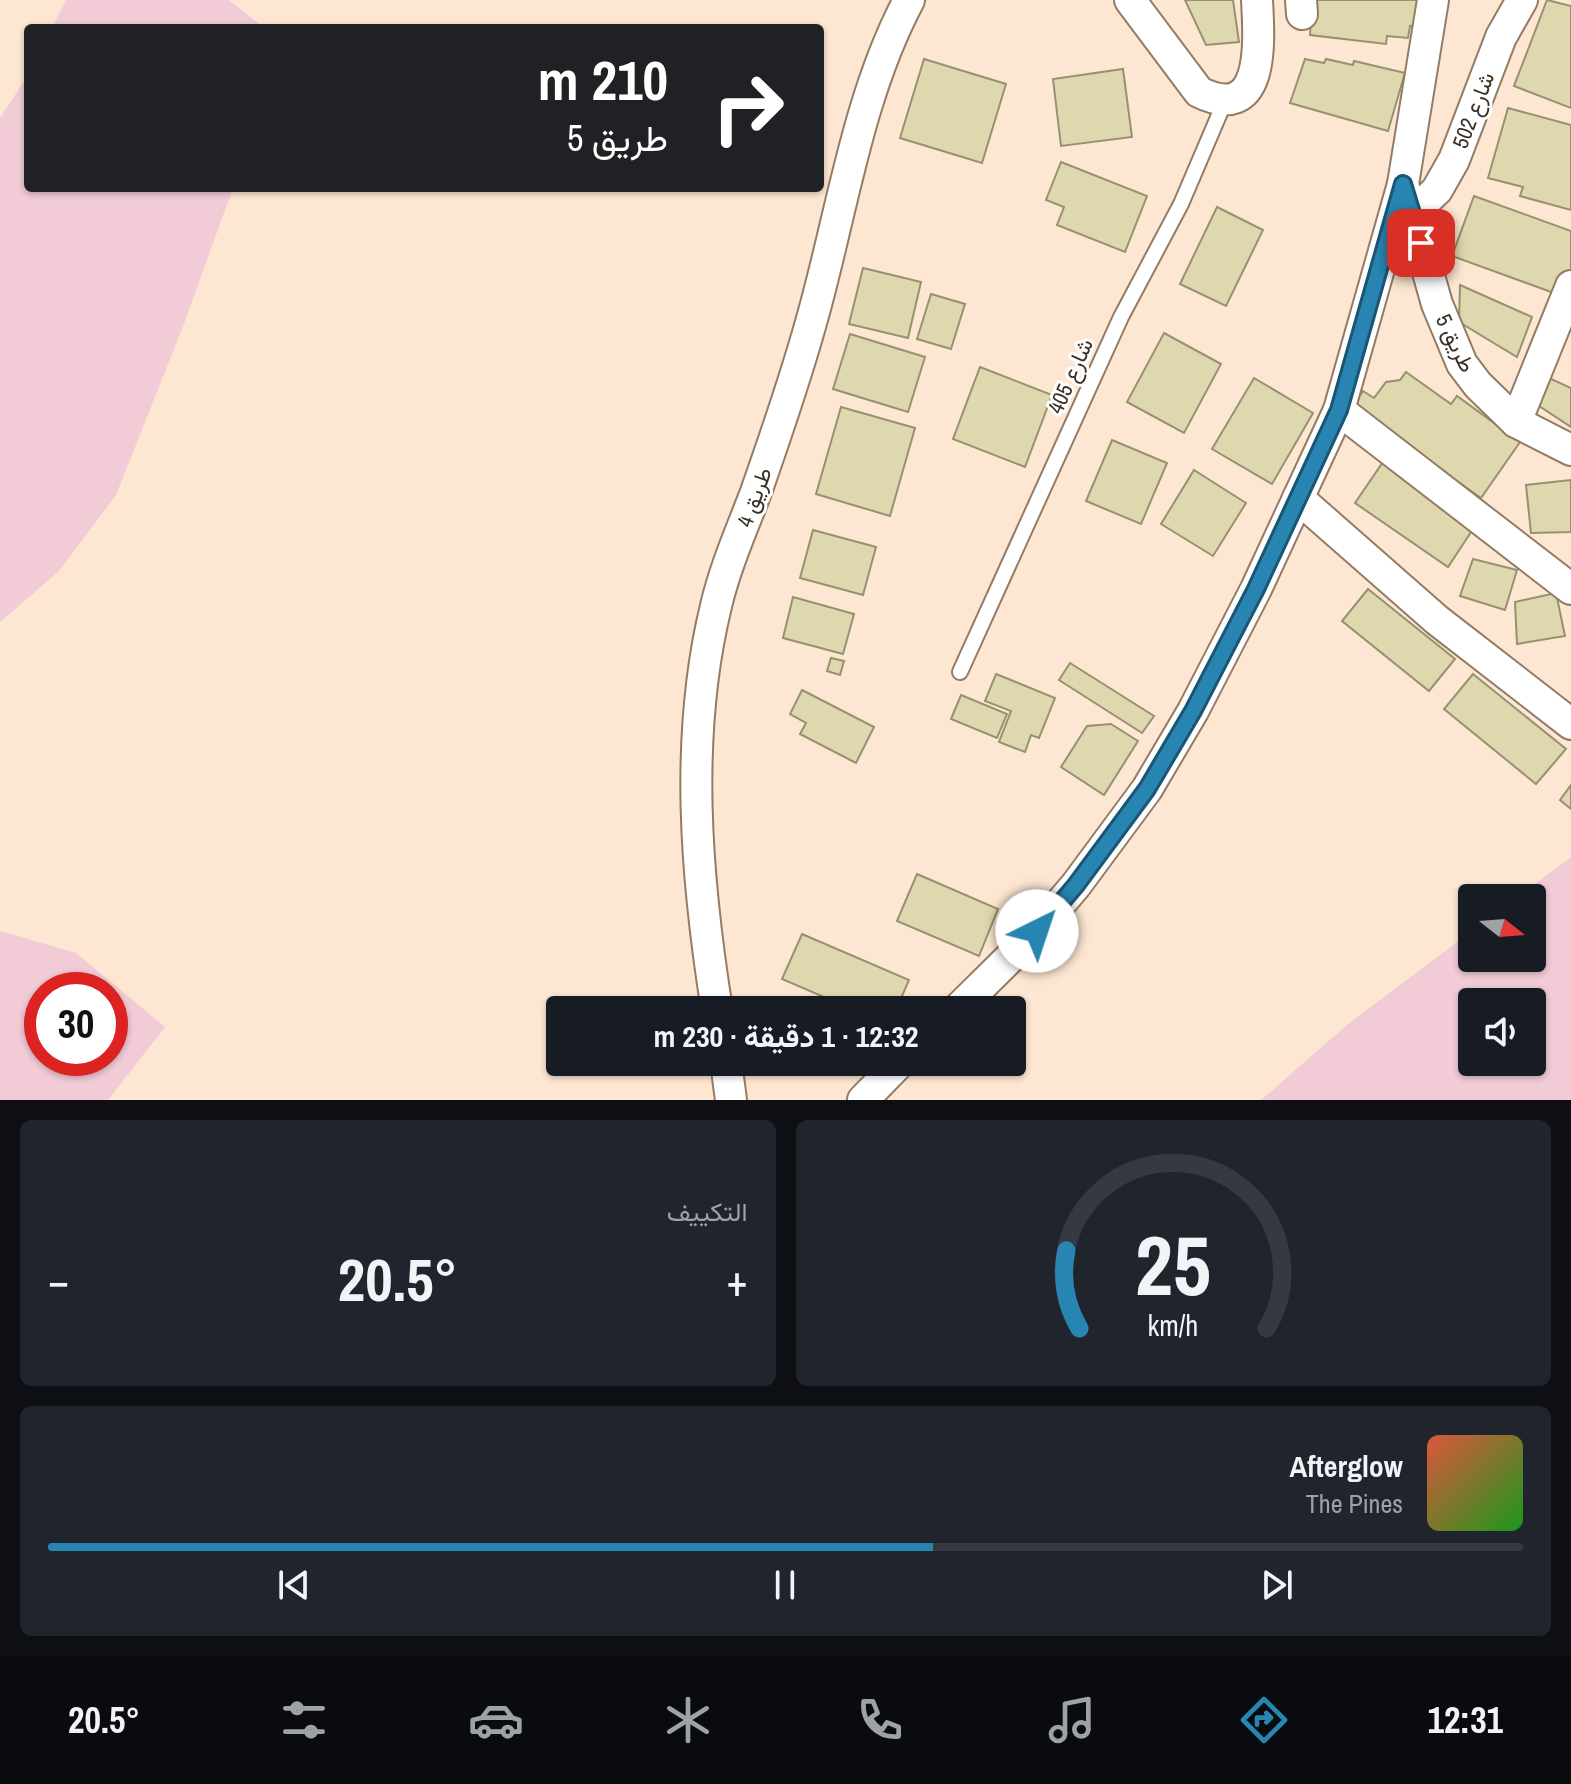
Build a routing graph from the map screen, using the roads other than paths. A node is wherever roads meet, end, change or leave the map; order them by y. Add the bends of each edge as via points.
1 (909, 0) edge
2 (1130, 0) edge
3 (1257, 0) edge
4 (1433, 0) edge
5 (1522, 0) edge
6 (1225, 101) junction
7 (1403, 184) junction
8 (1413, 213) junction
9 (1571, 286) edge
10 (1339, 410) junction
11 (1516, 422) junction
12 (1571, 450) edge
13 (1298, 498) junction
14 (1571, 589) edge
15 (960, 672) dead end
16 (1571, 724) edge
17 (715, 996) edge
18 (971, 996) edge
19 (728, 1076) edge
20 (886, 1076) edge
21 (731, 1100) edge
22 (863, 1100) edge

1 - 17 street, طريق 4 via 866,108 803,348 711,630 700,712 699,857
2 - 6 street via 1199,92
3 - 6 street via 1259,53 1252,81 1240,95
4 - 7 street, طريق 5
5 - 8 street, شارع 502 via 1501,37 1454,160 1437,190
6 - 15 lane, شارع 405
7 - 8 street, طريق 5
7 - 10 street
8 - 11 street, طريق 5 via 1437,304 1462,364
9 - 11 street
10 - 13 street
10 - 14 street
11 - 12 street, طريق 5
13 - 16 street via 1437,620
13 - 18 street via 1200,697 1147,789 1037,931
19 - 21 street
20 - 22 street

